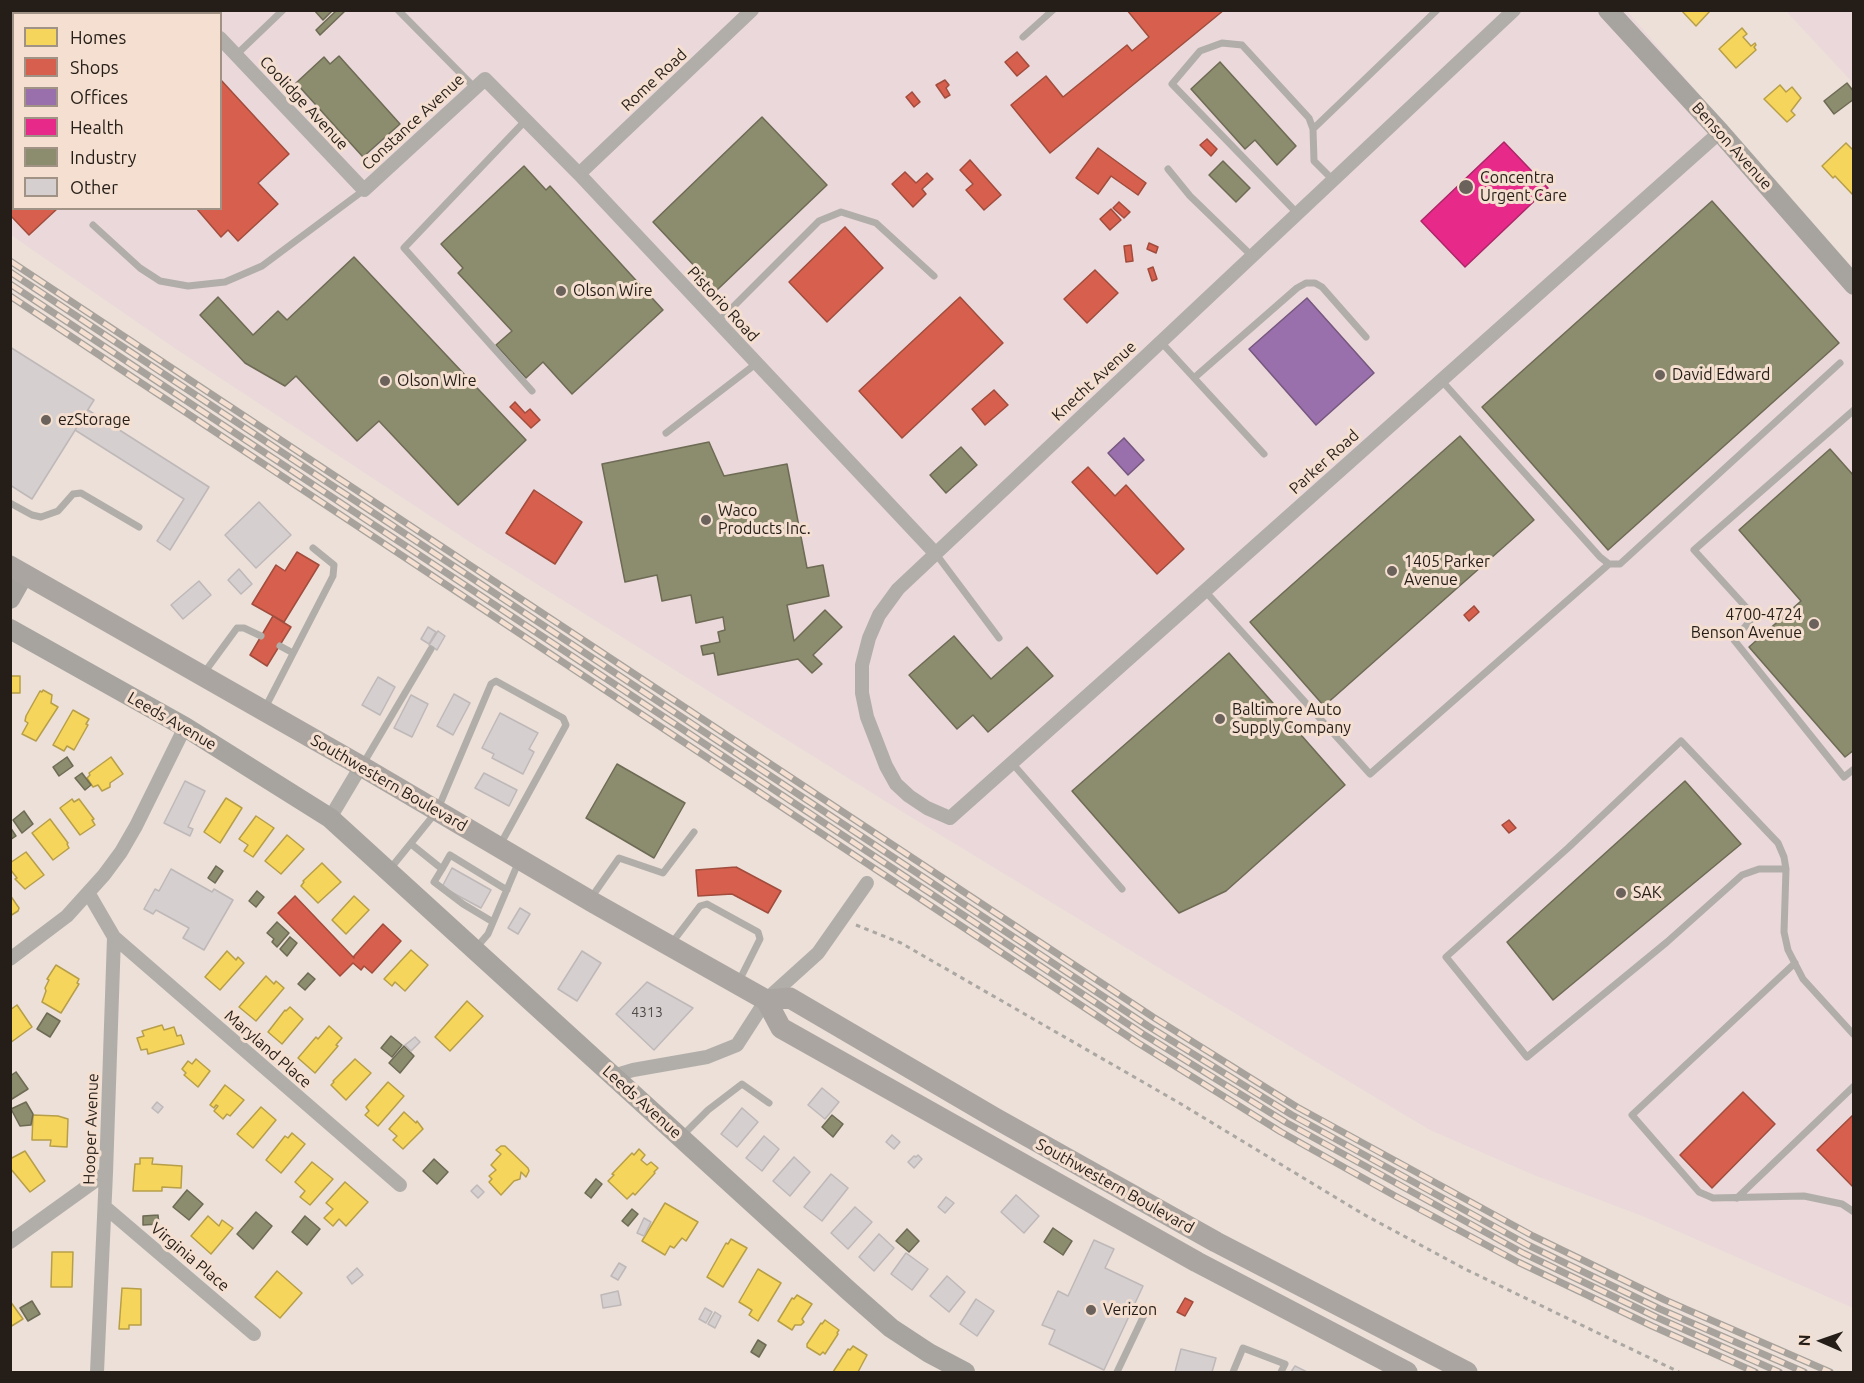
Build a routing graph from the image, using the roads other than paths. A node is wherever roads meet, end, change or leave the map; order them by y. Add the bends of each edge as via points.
1 (283, 10) edge
2 (398, 10) edge
3 (753, 10) edge
4 (1053, 10) edge
5 (1437, 10) edge
6 (1514, 10) edge
7 (1608, 10) edge
8 (1023, 37) dead end
9 (222, 40) edge
10 (236, 55) junction
11 (480, 83) junction
12 (526, 120) junction
13 (1313, 129) junction
14 (1720, 132) junction
15 (1168, 168) dead end
16 (579, 174) junction
17 (1333, 180) junction
18 (364, 190) junction
19 (1298, 213) junction
20 (93, 225) dead end
21 (1252, 256) junction
22 (934, 276) dead end
23 (1854, 285) edge
24 (718, 322) junction
25 (1366, 337) dead end
26 (1160, 342) junction
27 (756, 363) junction
28 (1840, 363) dead end
29 (1194, 378) junction
30 (1442, 380) junction
31 (532, 392) dead end
32 (1854, 410) edge
33 (666, 433) dead end
34 (1264, 454) dead end
35 (10, 503) edge
36 (139, 527) dead end
37 (313, 548) dead end
38 (936, 554) junction
39 (1609, 564) junction
40 (17, 570) edge
41 (1205, 591) junction
42 (10, 599) edge
43 (10, 629) edge
44 (261, 636) dead end
45 (999, 638) dead end
46 (280, 646) dead end
47 (431, 649) dead end
48 (293, 653) junction
49 (202, 675) junction
50 (264, 710) junction
51 (185, 727) junction
52 (1012, 763) junction
53 (361, 766) junction
54 (1854, 769) edge
55 (437, 811) junction
56 (330, 818) junction
57 (950, 818) joint
58 (694, 832) dead end
59 (411, 844) junction
60 (499, 847) junction
61 (520, 859) junction
62 (442, 869) junction
63 (1786, 869) junction
64 (389, 871) junction
65 (867, 883) dead end
66 (1122, 889) dead end
67 (507, 890) junction
68 (88, 894) junction
69 (589, 900) junction
70 (493, 922) junction
71 (114, 938) junction
72 (670, 945) junction
73 (475, 949) junction
74 (10, 959) edge
75 (1795, 963) junction
76 (738, 984) junction
77 (766, 1000) junction
78 (1854, 1035) edge
79 (613, 1076) junction
80 (1854, 1086) edge
81 (769, 1103) dead end
82 (681, 1138) junction
83 (106, 1173) junction
84 (400, 1185) dead end
85 (1737, 1198) junction
86 (105, 1206) junction
87 (1854, 1212) edge
88 (10, 1242) edge
89 (1146, 1311) dead end
90 (254, 1334) dead end
91 (97, 1372) edge
92 (965, 1372) edge
93 (1117, 1372) edge
94 (1233, 1372) edge
95 (1281, 1372) edge
96 (1407, 1372) edge
97 (1467, 1372) edge

1 - 10 lane
2 - 11 lane
3 - 16 street, Rome Road
4 - 8 lane
5 - 13 lane
6 - 17 street, Knecht Avenue
7 - 14 street, Benson Avenue
9 - 10 street, Coolidge Avenue
10 - 18 street, Coolidge Avenue
11 - 12 street, Pistorio Road
11 - 18 street, Constance Avenue
12 - 16 street, Pistorio Road
12 - 31 lane via 404,248
13 - 17 lane via 1314,161
13 - 19 lane via 1309,118 1242,45 1222,43 1200,51 1172,84
14 - 23 street, Benson Avenue
14 - 30 street, Parker Road
15 - 21 lane via 1190,196
16 - 24 street, Pistorio Road
17 - 19 street, Knecht Avenue
18 - 20 lane via 262,266 225,282 188,286 160,281
19 - 21 street, Knecht Avenue
21 - 26 street, Knecht Avenue
22 - 24 lane via 876,223 841,212 819,221
24 - 27 street, Pistorio Road
25 - 29 lane via 1322,286 1306,283
26 - 29 lane
26 - 38 street, Knecht Avenue
27 - 33 lane
27 - 38 street, Pistorio Road
28 - 39 lane via 1620,564
29 - 34 lane
30 - 39 lane
30 - 41 street, Parker Road
32 - 54 lane via 1694,550 1754,615 1734,640 1844,777
35 - 36 lane via 41,517 58,511 73,494 81,493
37 - 48 lane via 334,565 333,576
38 - 45 lane
38 - 57 street, Knecht Avenue via 898,589 879,615 862,665 862,693 867,717 896,784 922,804
39 - 41 lane via 1370,774
40 - 42 street
40 - 49 main road, Southwestern Boulevard
41 - 52 street, Parker Road
43 - 51 street, Leeds Avenue
44 - 49 lane via 237,628
46 - 48 lane
47 - 53 lane
48 - 50 lane
49 - 50 main road, Southwestern Boulevard
50 - 53 main road, Southwestern Boulevard
51 - 56 street, Leeds Avenue
51 - 68 street via 121,852
52 - 57 street, Parker Road
52 - 66 lane
53 - 55 main road, Southwestern Boulevard
53 - 56 street
55 - 59 lane
55 - 60 main road, Southwestern Boulevard
55 - 60 lane via 490,684 496,681 563,718 566,724
56 - 64 street, Leeds Avenue
58 - 69 lane via 663,873 620,858
59 - 62 lane
59 - 64 lane
60 - 61 main road, Southwestern Boulevard
61 - 67 lane
61 - 69 main road, Southwestern Boulevard
62 - 67 lane via 450,855
62 - 70 lane via 434,882
63 - 63 lane via 1778,843 1681,741 1446,957 1527,1058 1742,876 1759,869
63 - 75 lane via 1784,932
64 - 73 street, Leeds Avenue
65 - 77 street via 818,953
67 - 70 lane
68 - 71 street
68 - 74 street via 67,916
69 - 72 main road, Southwestern Boulevard
70 - 73 lane
71 - 83 street, Hooper Avenue
71 - 84 street, Maryland Place
72 - 76 main road, Southwestern Boulevard
72 - 76 lane via 700,906 707,904 758,932 760,939
73 - 79 street, Leeds Avenue
75 - 78 lane via 1803,979
75 - 85 lane via 1632,1115 1699,1192 1713,1198
76 - 77 main road, Southwestern Boulevard
77 - 79 street via 745,1034 730,1048 707,1057
77 - 96 main road, Southwestern Boulevard via 782,1028 1187,1256
77 - 97 main road, Southwestern Boulevard via 790,998 1216,1242
79 - 82 street, Leeds Avenue
80 - 85 lane
81 - 82 lane via 742,1084 708,1110
82 - 92 street, Leeds Avenue via 891,1328
83 - 86 street, Hooper Avenue
83 - 88 street
85 - 87 lane via 1804,1196 1842,1204
86 - 90 street, Virginia Place
86 - 91 street, Hooper Avenue
89 - 93 lane
94 - 95 lane via 1243,1348 1285,1364

